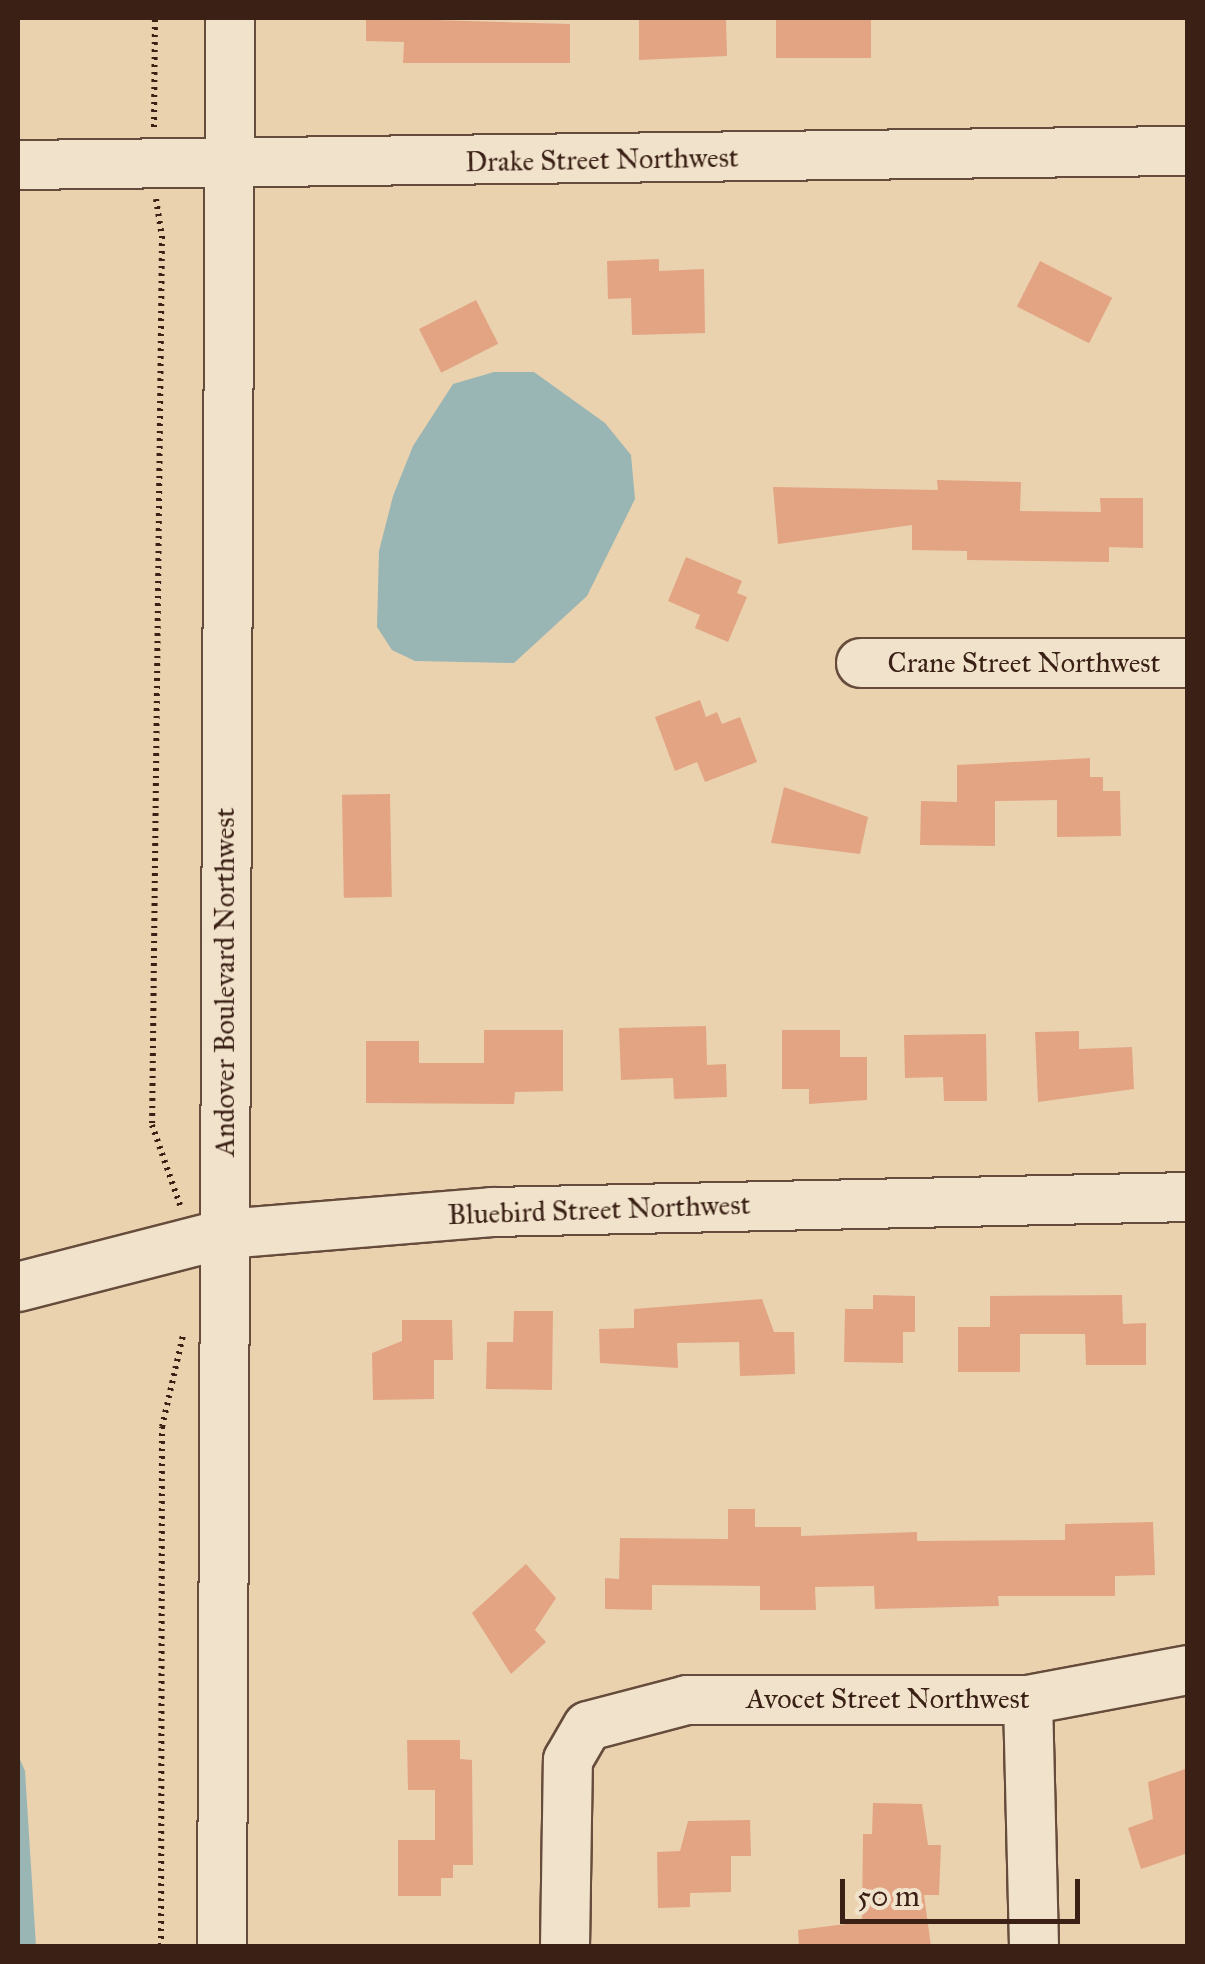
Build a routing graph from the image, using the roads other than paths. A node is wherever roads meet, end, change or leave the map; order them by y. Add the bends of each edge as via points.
1 (230, 18) edge
2 (1188, 151) edge
3 (229, 163) junction
4 (18, 165) edge
5 (861, 663) dead end
6 (1188, 663) edge
7 (1188, 1197) edge
8 (225, 1234) junction
9 (18, 1286) edge
10 (1188, 1670) edge
11 (1028, 1700) junction
12 (222, 1946) edge
13 (565, 1946) edge
14 (1034, 1946) edge

1 - 3 street, Andover Boulevard Northwest
2 - 3 street, Drake Street Northwest
3 - 4 street, Drake Street Northwest
3 - 8 street, Andover Boulevard Northwest
5 - 6 street, Crane Street Northwest
7 - 8 street, Bluebird Street Northwest via 512,1211
8 - 9 street, Bluebird Street Northwest
8 - 12 street, Andover Boulevard Northwest
10 - 11 street, Avocet Street Northwest
11 - 13 street, Avocet Street Northwest via 687,1700 588,1726 568,1760
11 - 14 street

